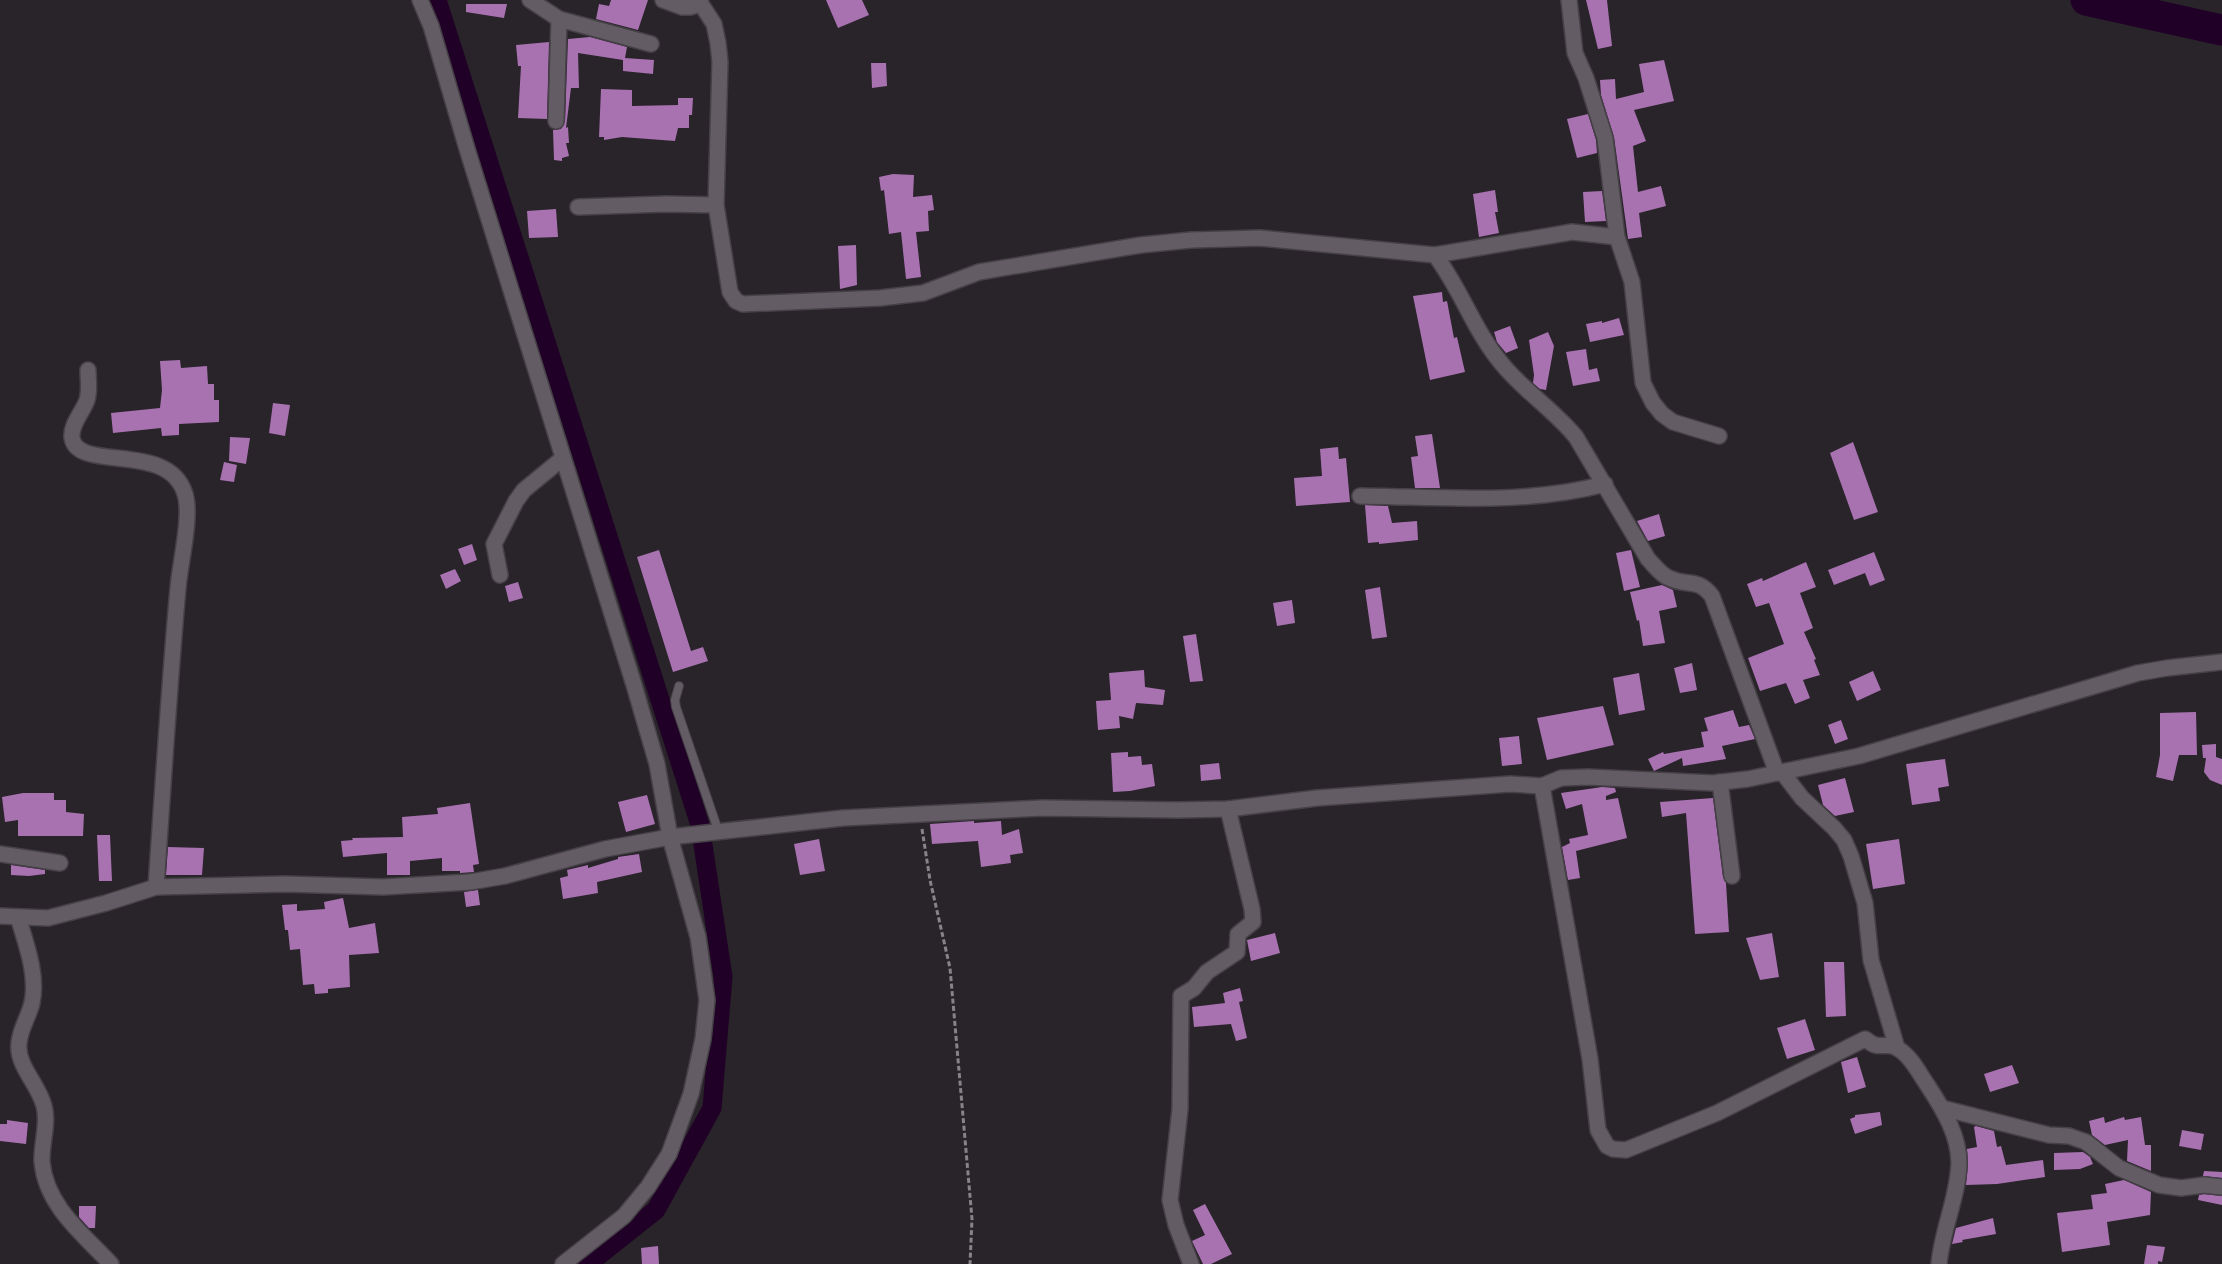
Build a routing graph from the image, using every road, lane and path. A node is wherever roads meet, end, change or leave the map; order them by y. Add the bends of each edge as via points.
1 (420, 0) edge
2 (530, 0) edge
3 (663, 0) edge
4 (1570, 0) edge
5 (700, 2) edge
6 (559, 18) junction
7 (651, 44) dead end
8 (556, 121) dead end
9 (716, 205) junction
10 (578, 207) dead end
11 (1617, 237) junction
12 (1435, 255) junction
13 (88, 370) dead end
14 (1719, 436) dead end
15 (564, 458) junction
16 (1605, 484) junction
17 (1360, 496) dead end
18 (500, 574) dead end
19 (2222, 662) edge
20 (679, 686) dead end
21 (1779, 772) junction
22 (1720, 782) junction
23 (1542, 786) junction
24 (1228, 809) junction
25 (931, 814) junction
26 (715, 830) junction
27 (670, 837) junction
28 (0, 854) edge
29 (60, 862) dead end
30 (1732, 876) dead end
31 (156, 887) junction
32 (0, 916) edge
33 (18, 917) junction
34 (1897, 1048) junction
35 (1942, 1108) junction
36 (2222, 1187) edge
37 (111, 1264) edge
38 (563, 1264) edge
39 (970, 1264) edge
40 (1191, 1264) edge
41 (1939, 1264) edge

1 - 15 street via 431,26
2 - 6 street
3 - 5 street via 682,7
4 - 11 street via 1575,53 1605,138
5 - 9 street via 714,24 720,62
6 - 7 street
6 - 8 street
9 - 10 street
9 - 12 street via 730,292 742,304 923,293 979,272 1191,240 1260,238
11 - 12 street via 1572,232
11 - 14 street via 1632,282 1640,363 1647,392 1662,414 1673,422
12 - 16 street via 1502,365 1566,424
13 - 31 street via 87,399 72,433 72,441 78,449 88,454 166,468 178,480 186,496
15 - 18 street via 524,490 516,501 494,544
15 - 27 street via 657,764
16 - 17 street via 1559,494 1518,497
16 - 21 street via 1634,536 1660,572 1670,578 1699,584 1712,596
19 - 21 street via 2138,673 1859,756
20 - 26 lane via 676,707
21 - 22 street
21 - 34 street via 1839,834 1851,856 1865,903 1871,960
22 - 23 street via 1588,777 1561,778
22 - 30 street
23 - 24 street via 1510,784 1317,798
23 - 34 street via 1590,1059 1598,1130 1607,1146 1626,1150 1717,1113 1865,1039 1876,1045
24 - 25 street via 1043,808
24 - 40 street via 1253,922 1238,934 1237,952 1207,972 1194,988 1181,996 1180,1109 1170,1200
25 - 26 street via 842,818
25 - 39 path via 921,824 950,968 972,1220
26 - 27 street
27 - 31 street via 605,849 470,882 383,887 285,884
27 - 38 street via 698,936 707,1000 703,1040 691,1094 669,1154 648,1187 624,1216
28 - 29 street
31 - 33 street via 66,915
32 - 33 street
33 - 37 street via 33,979 33,1000 19,1042 20,1057 45,1107 44,1179 58,1206
34 - 35 street via 1911,1060
35 - 36 street via 2086,1142 2119,1168 2159,1185
35 - 41 street via 1957,1146 1959,1163 1956,1188 1941,1241

